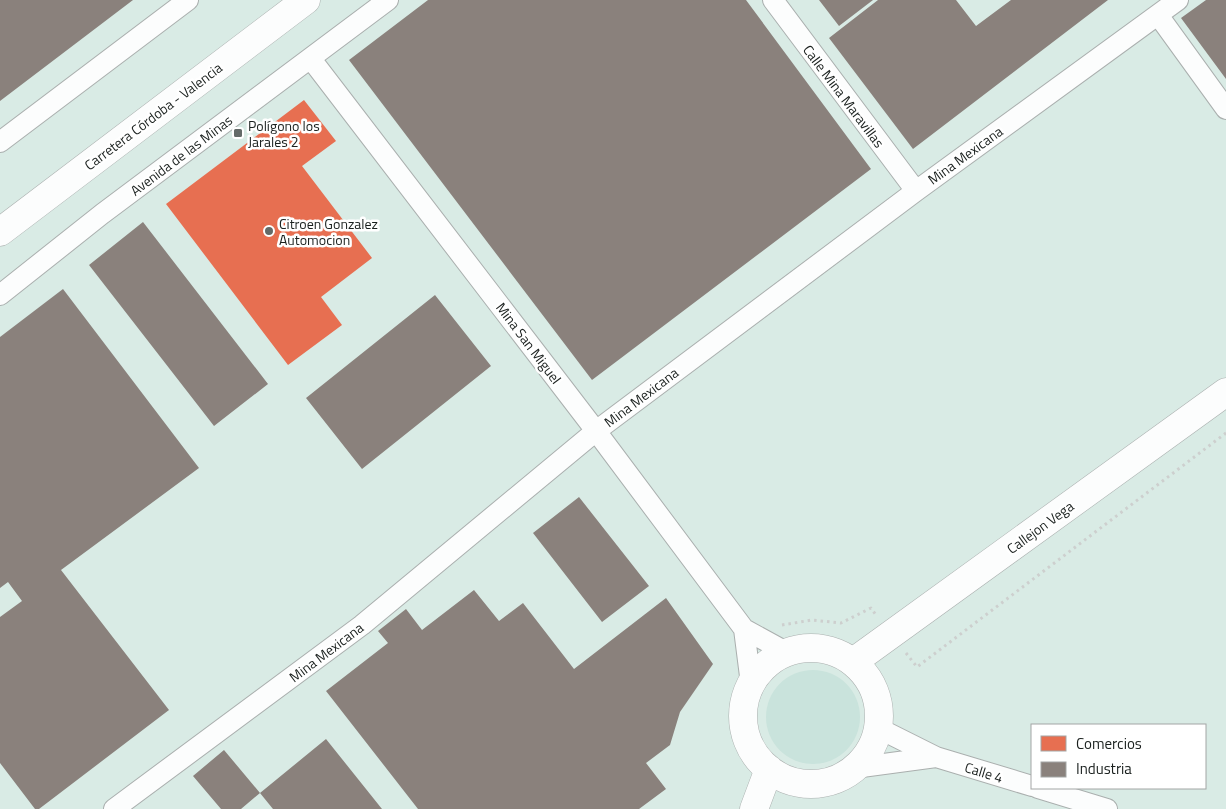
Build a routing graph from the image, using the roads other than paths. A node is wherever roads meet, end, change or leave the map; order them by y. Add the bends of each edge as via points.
1 (188, 0) edge
2 (306, 0) edge
3 (388, 0) edge
4 (773, 0) edge
5 (1178, 0) edge
6 (1158, 15) junction
7 (311, 59) junction
8 (1226, 109) edge
9 (0, 142) edge
10 (916, 191) junction
11 (0, 232) edge
12 (0, 295) edge
13 (1226, 392) edge
14 (596, 431) junction
15 (744, 629) junction
16 (786, 652) junction
17 (854, 662) junction
18 (751, 684) junction
19 (878, 728) junction
20 (936, 757) junction
21 (854, 768) junction
22 (769, 769) junction
23 (1031, 786) edge
24 (1041, 789) edge
25 (114, 809) edge
26 (754, 809) edge
27 (1108, 809) edge

1 - 9 street
2 - 11 street, Carretera Córdoba - Valencia
3 - 7 street, Avenida de las Minas
4 - 10 street, Calle Mina Maravillas
5 - 6 street, Mina Mexicana
6 - 8 street
6 - 10 street, Mina Mexicana
7 - 12 street, Avenida de las Minas via 102,214
7 - 14 street, Mina San Miguel
10 - 14 street, Mina Mexicana
13 - 17 street, Callejon Vega
14 - 15 street, Mina San Miguel
14 - 25 street, Mina Mexicana via 362,625
15 - 16 street
15 - 18 street
16 - 17 street via 821,648
16 - 18 street via 772,660
17 - 19 street via 875,692 879,709
18 - 22 street via 744,706 744,730 753,752
19 - 20 street
19 - 21 street via 870,750
20 - 21 street
20 - 23 street, Calle 4
21 - 22 street via 834,780 812,784 789,780
22 - 26 street
24 - 27 street

